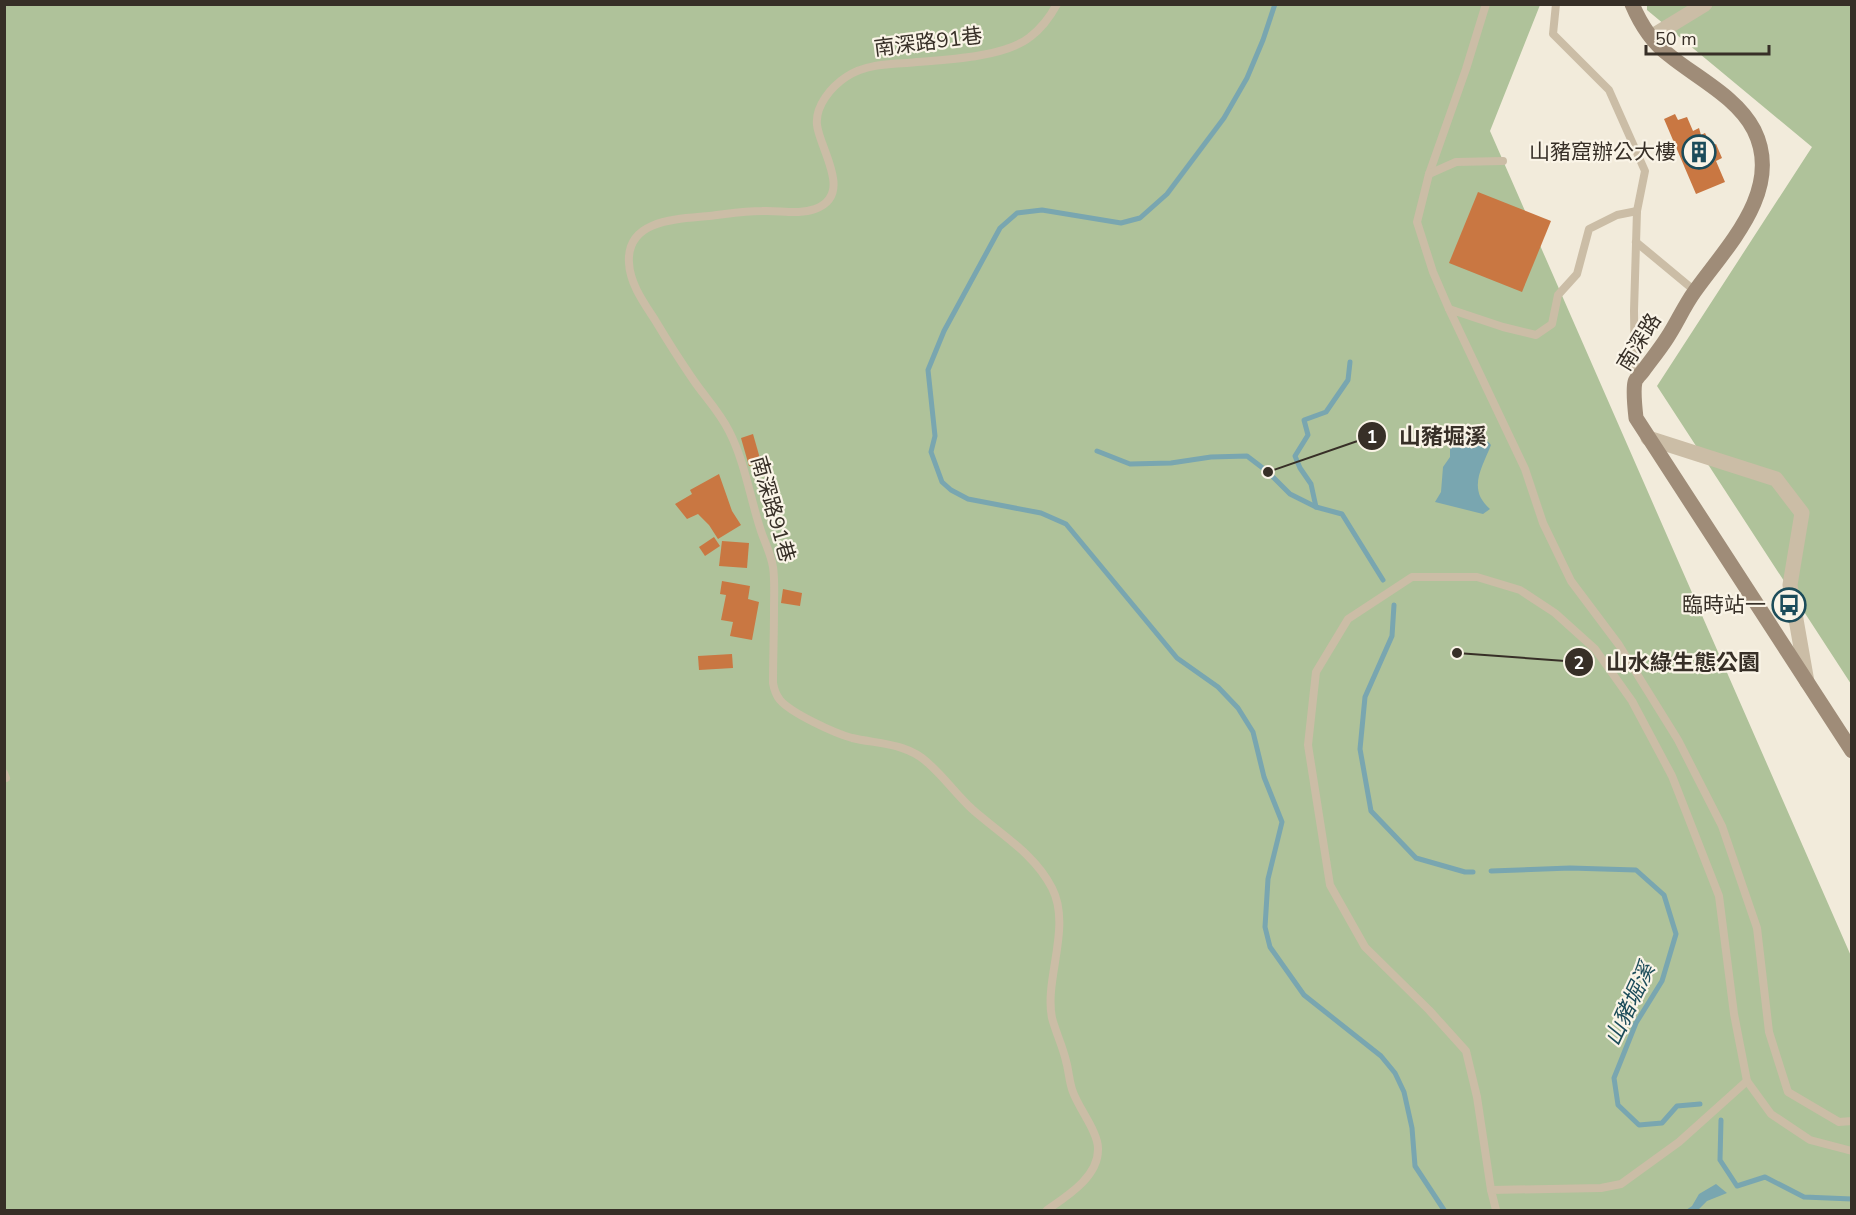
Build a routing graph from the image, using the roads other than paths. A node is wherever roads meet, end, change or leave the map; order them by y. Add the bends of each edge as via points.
1 (1057, 4) edge
2 (1486, 4) edge
3 (1556, 4) edge
4 (1632, 4) edge
5 (1704, 4) edge
6 (1652, 37) junction
7 (1503, 161) dead end
8 (1429, 174) junction
9 (1636, 212) junction
10 (1636, 242) junction
11 (1695, 291) junction
12 (1449, 309) junction
13 (1635, 382) junction
14 (1648, 438) junction
15 (1808, 685) junction
16 (1851, 751) edge
17 (1748, 1081) junction
18 (1851, 1121) edge
19 (1851, 1151) edge
20 (1491, 1190) junction
21 (1047, 1210) edge
22 (1496, 1210) edge

1 - 21 lane, 南深路91巷 via 1048,20 1015,46 937,61 864,68 829,91 820,106 817,123 834,186 828,200 817,208 669,219 651,225 637,236 629,250 628,265 644,303 737,448 773,567 773,683 778,698 787,707 832,730 894,745 927,762 958,796 1019,846 1052,889 1057,904 1058,940 1052,1017 1072,1090 1099,1149 1088,1176
2 - 8 lane
3 - 9 lane via 1553,34 1609,90 1645,171
4 - 6 main road, 南深路
5 - 6 street
6 - 11 main road, 南深路 via 1667,54 1740,111 1759,144 1762,179 1758,196
7 - 8 lane via 1456,162
8 - 12 lane via 1417,222
9 - 10 lane
9 - 12 lane via 1617,215 1590,229 1577,274 1558,295 1552,324 1536,334
10 - 11 lane
10 - 13 lane
11 - 13 main road, 南深路
12 - 18 lane via 1525,470 1543,523 1571,581 1619,645 1678,740 1722,826 1757,928 1769,1032 1788,1092 1839,1122
13 - 14 main road, 南深路 via 1636,418
14 - 15 main road, 南深路
14 - 15 street via 1776,479 1802,513 1790,585
15 - 16 main road, 南深路
17 - 19 lane via 1771,1114 1810,1140
17 - 20 lane via 1679,1142 1621,1184 1601,1188
17 - 20 lane via 1734,1014 1719,896 1672,776 1632,701 1596,650 1555,613 1520,590 1478,577 1412,577 1348,619 1316,672 1308,745 1330,885 1365,947 1466,1051
20 - 22 lane

